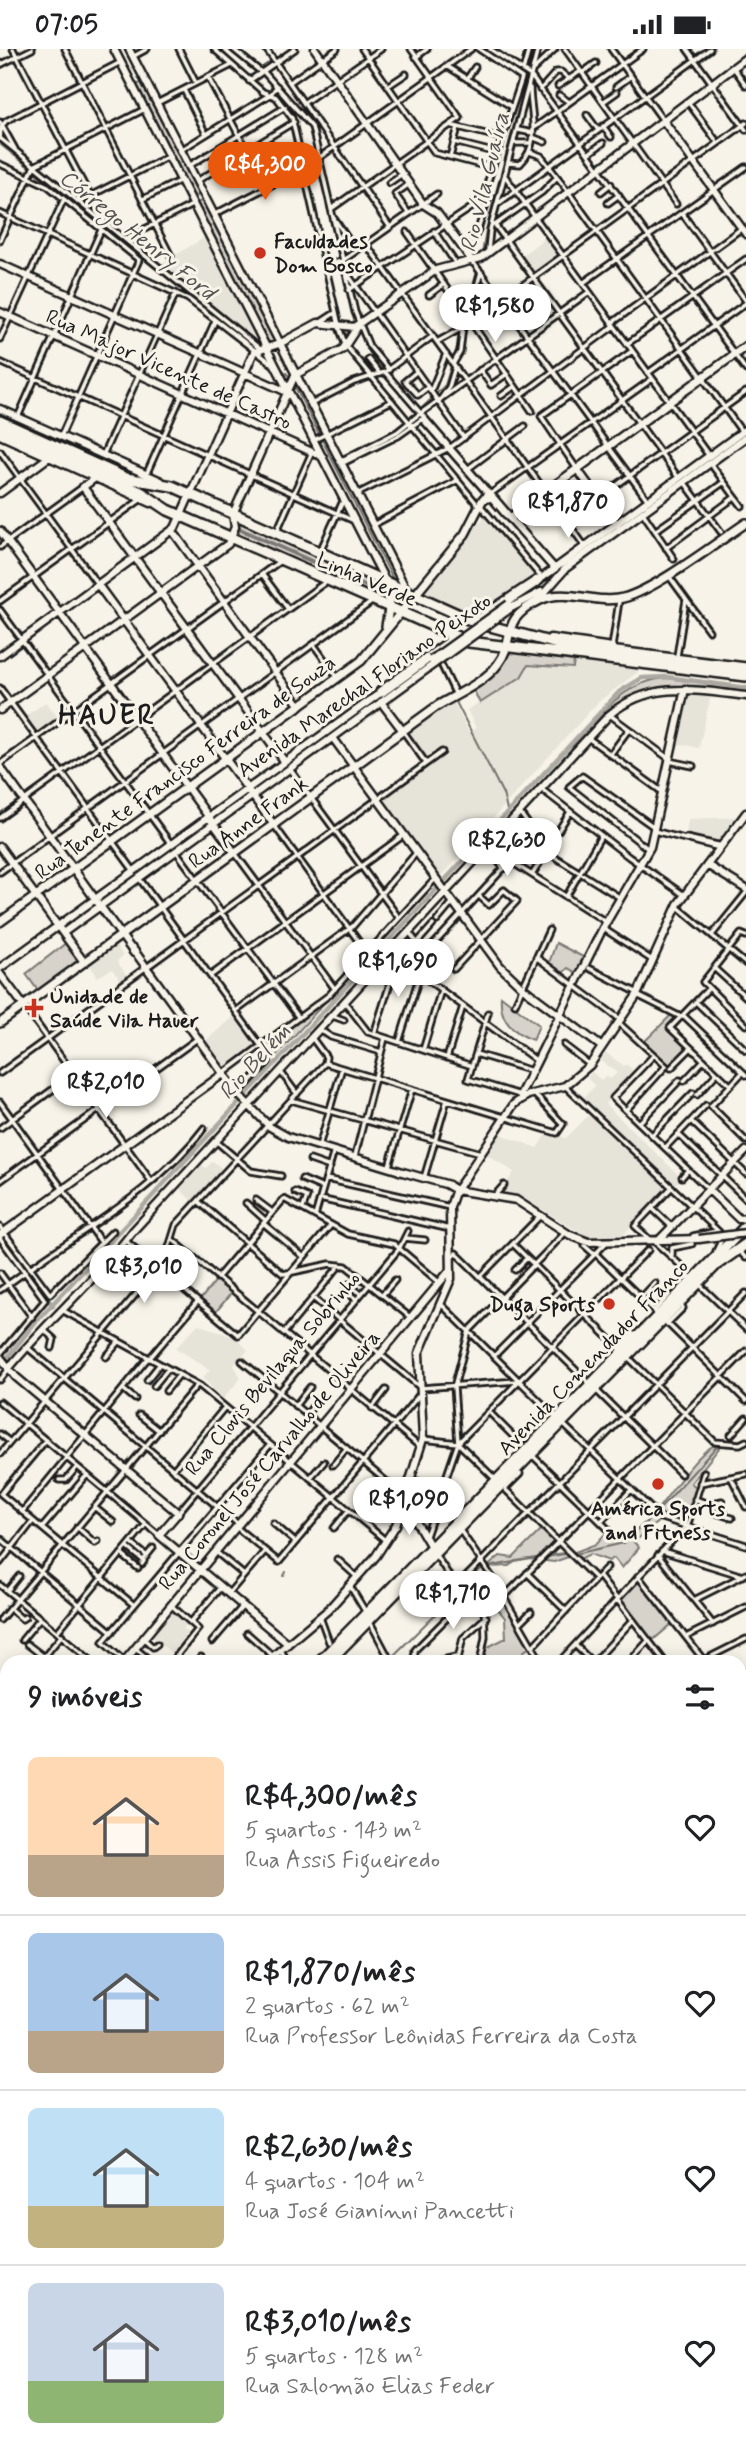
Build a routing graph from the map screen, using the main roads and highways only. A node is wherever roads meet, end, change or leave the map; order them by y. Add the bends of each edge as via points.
1 (746, 345) edge
2 (0, 421) edge
3 (1, 435) edge
4 (746, 523) edge
5 (539, 579) road end
6 (387, 584) junction
7 (410, 594) junction
8 (398, 607) junction
9 (475, 622) junction
10 (450, 634) junction
11 (506, 639) junction
12 (746, 667) edge
13 (746, 676) edge
14 (379, 698) road end
15 (0, 922) edge
16 (0, 1023) edge
17 (745, 1232) edge
18 (719, 1233) road end
19 (746, 1244) edge
20 (716, 1265) junction
21 (694, 1276) junction
22 (661, 1316) junction
23 (593, 1387) junction
24 (563, 1418) junction
25 (492, 1488) junction
26 (433, 1550) junction
27 (361, 1623) junction
28 (327, 1655) edge
29 (340, 1655) edge

1 - 7 main road via 510,518 486,500 467,531
2 - 6 highway, Linha Verde via 126,478 172,486 379,576
3 - 8 highway, Linha Verde via 141,492 168,510 280,561
4 - 11 main road, Rua Anne Frank via 614,603 563,594 537,601 514,619
5 - 9 highway
6 - 7 highway, Linha Verde
6 - 8 main road, Rua Tenente Francisco Ferreira de Souza
7 - 8 main road
7 - 9 highway, Linha Verde
8 - 10 highway, Linha Verde
8 - 15 main road, Rua Tenente Francisco Ferreira de Souza via 367,655 338,678
9 - 11 highway, Linha Verde
10 - 11 highway, Linha Verde via 473,643
10 - 14 highway via 450,642 430,664
11 - 12 highway, Linha Verde
11 - 13 highway, Linha Verde
11 - 16 main road, Rua Anne Frank via 494,669
17 - 18 highway
17 - 20 highway, Avenida Comendador Franco
17 - 21 highway via 714,1254
17 - 22 highway, Avenida Comendador Franco
19 - 20 highway
20 - 21 highway, Avenida Comendador Franco
21 - 22 highway
21 - 22 highway, Avenida Comendador Franco via 682,1306
22 - 23 highway, Avenida Comendador Franco via 628,1357
22 - 23 highway, Avenida Comendador Franco via 636,1335
23 - 24 highway, Avenida Comendador Franco
24 - 25 highway, Avenida Comendador Franco
24 - 25 highway, Avenida Comendador Franco via 532,1454
25 - 26 highway, Avenida Comendador Franco
25 - 26 highway, Avenida Comendador Franco via 458,1529
26 - 27 highway, Avenida Comendador Franco
27 - 28 highway, Avenida Comendador Franco
27 - 29 highway, Avenida Comendador Franco

